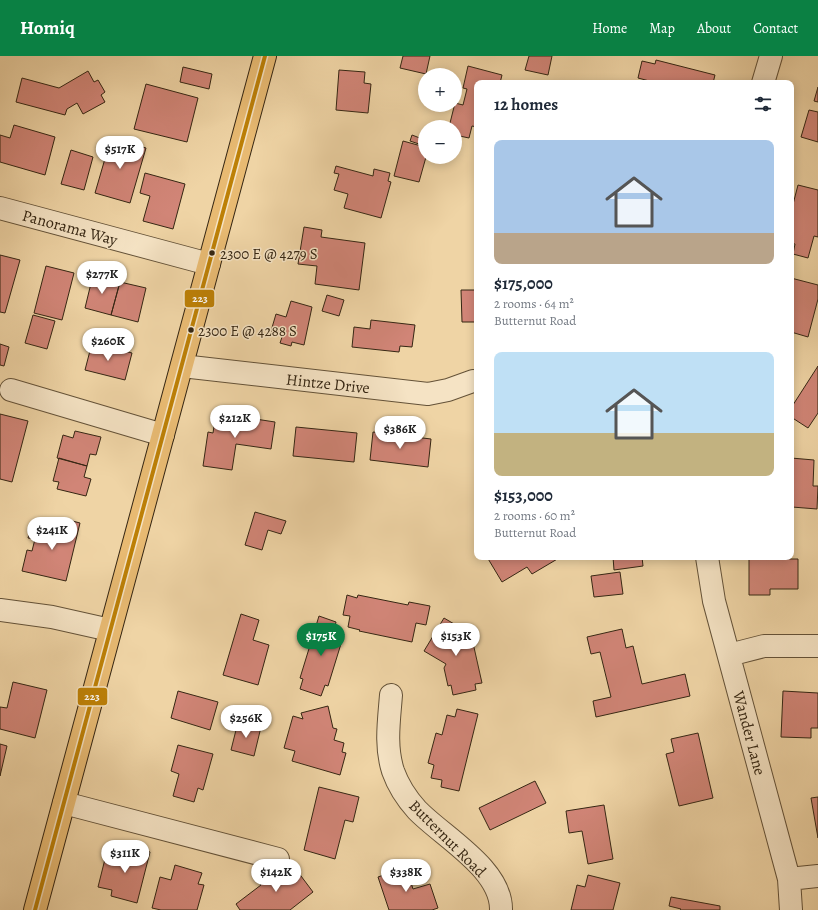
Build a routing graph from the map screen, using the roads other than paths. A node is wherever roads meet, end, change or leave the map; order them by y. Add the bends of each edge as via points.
1 (265, 56) edge
2 (771, 56) edge
3 (764, 80) edge
4 (0, 208) edge
5 (209, 264) junction
6 (182, 366) junction
7 (474, 381) dead end
8 (11, 390) dead end
9 (163, 435) junction
10 (707, 560) edge
11 (0, 610) edge
12 (110, 630) junction
13 (818, 646) edge
14 (729, 655) junction
15 (391, 695) dead end
16 (64, 803) junction
17 (278, 859) dead end
18 (818, 876) edge
19 (789, 879) junction
20 (35, 910) edge
21 (501, 910) edge
22 (791, 910) edge

1 - 5 main road
2 - 3 street
4 - 5 street, Panorama Way
5 - 6 main road
6 - 7 street, Hintze Drive via 428,394
6 - 9 main road
8 - 9 street
9 - 12 main road
10 - 14 street, Wander Lane via 714,601
11 - 12 street via 52,617
12 - 16 main road
13 - 14 street via 764,646
14 - 19 street, Wander Lane
15 - 21 street, Butternut Road via 389,756 399,785 417,810 486,873 499,893
16 - 17 street
16 - 20 main road
18 - 19 street
19 - 22 street, Wander Lane

